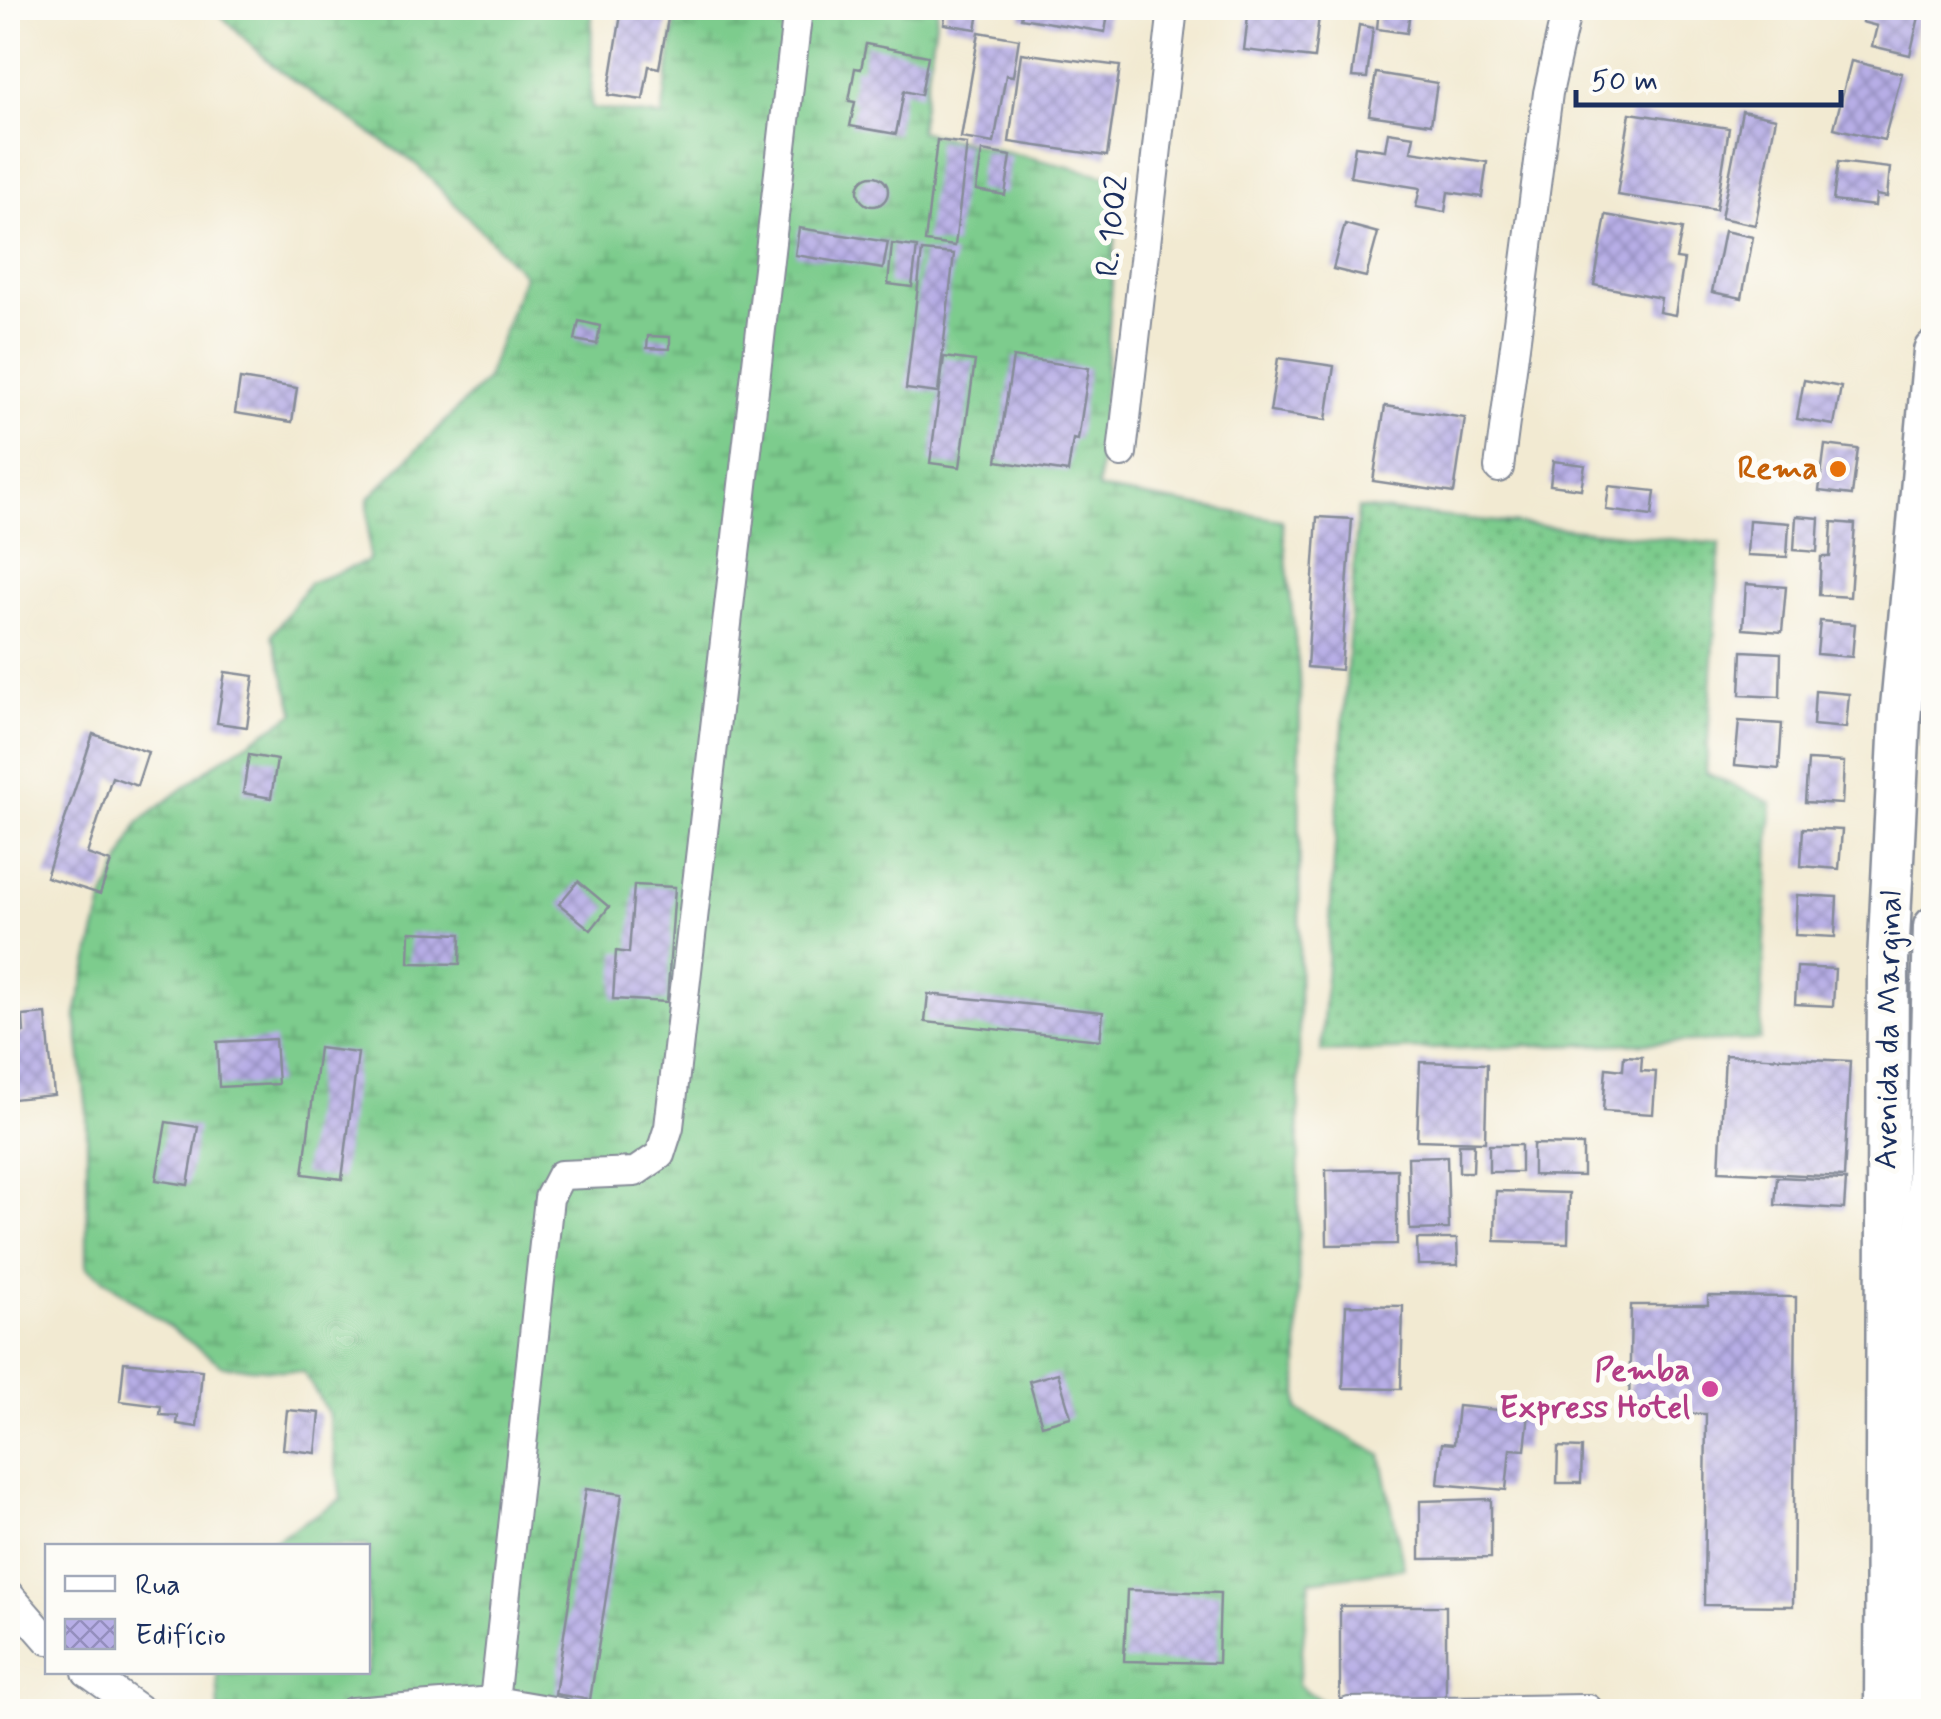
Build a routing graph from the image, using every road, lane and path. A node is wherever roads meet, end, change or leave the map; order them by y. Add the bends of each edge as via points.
1 (798, 8) edge
2 (1173, 8) edge
3 (1567, 8) edge
4 (1934, 351) edge
5 (1122, 452) dead end
6 (1499, 468) dead end
7 (1934, 927) edge
8 (8, 1594) edge
9 (45, 1637) edge
10 (89, 1674) edge
11 (494, 1701) junction
12 (1588, 1709) dead end
13 (143, 1712) edge
14 (352, 1712) edge
15 (559, 1712) edge
16 (1350, 1712) edge
17 (1885, 1712) edge
18 (1924, 1712) edge

1 - 11 street via 669,1127 660,1155 635,1172 561,1175 549,1198
2 - 5 street, R. 1002
3 - 6 street via 1548,93
4 - 17 street, Avenida da Marginal via 1900,718 1888,961
7 - 18 street, Avenida da Marginal via 1924,1307
8 - 9 street
10 - 13 street
11 - 14 street
11 - 15 street
12 - 16 street

